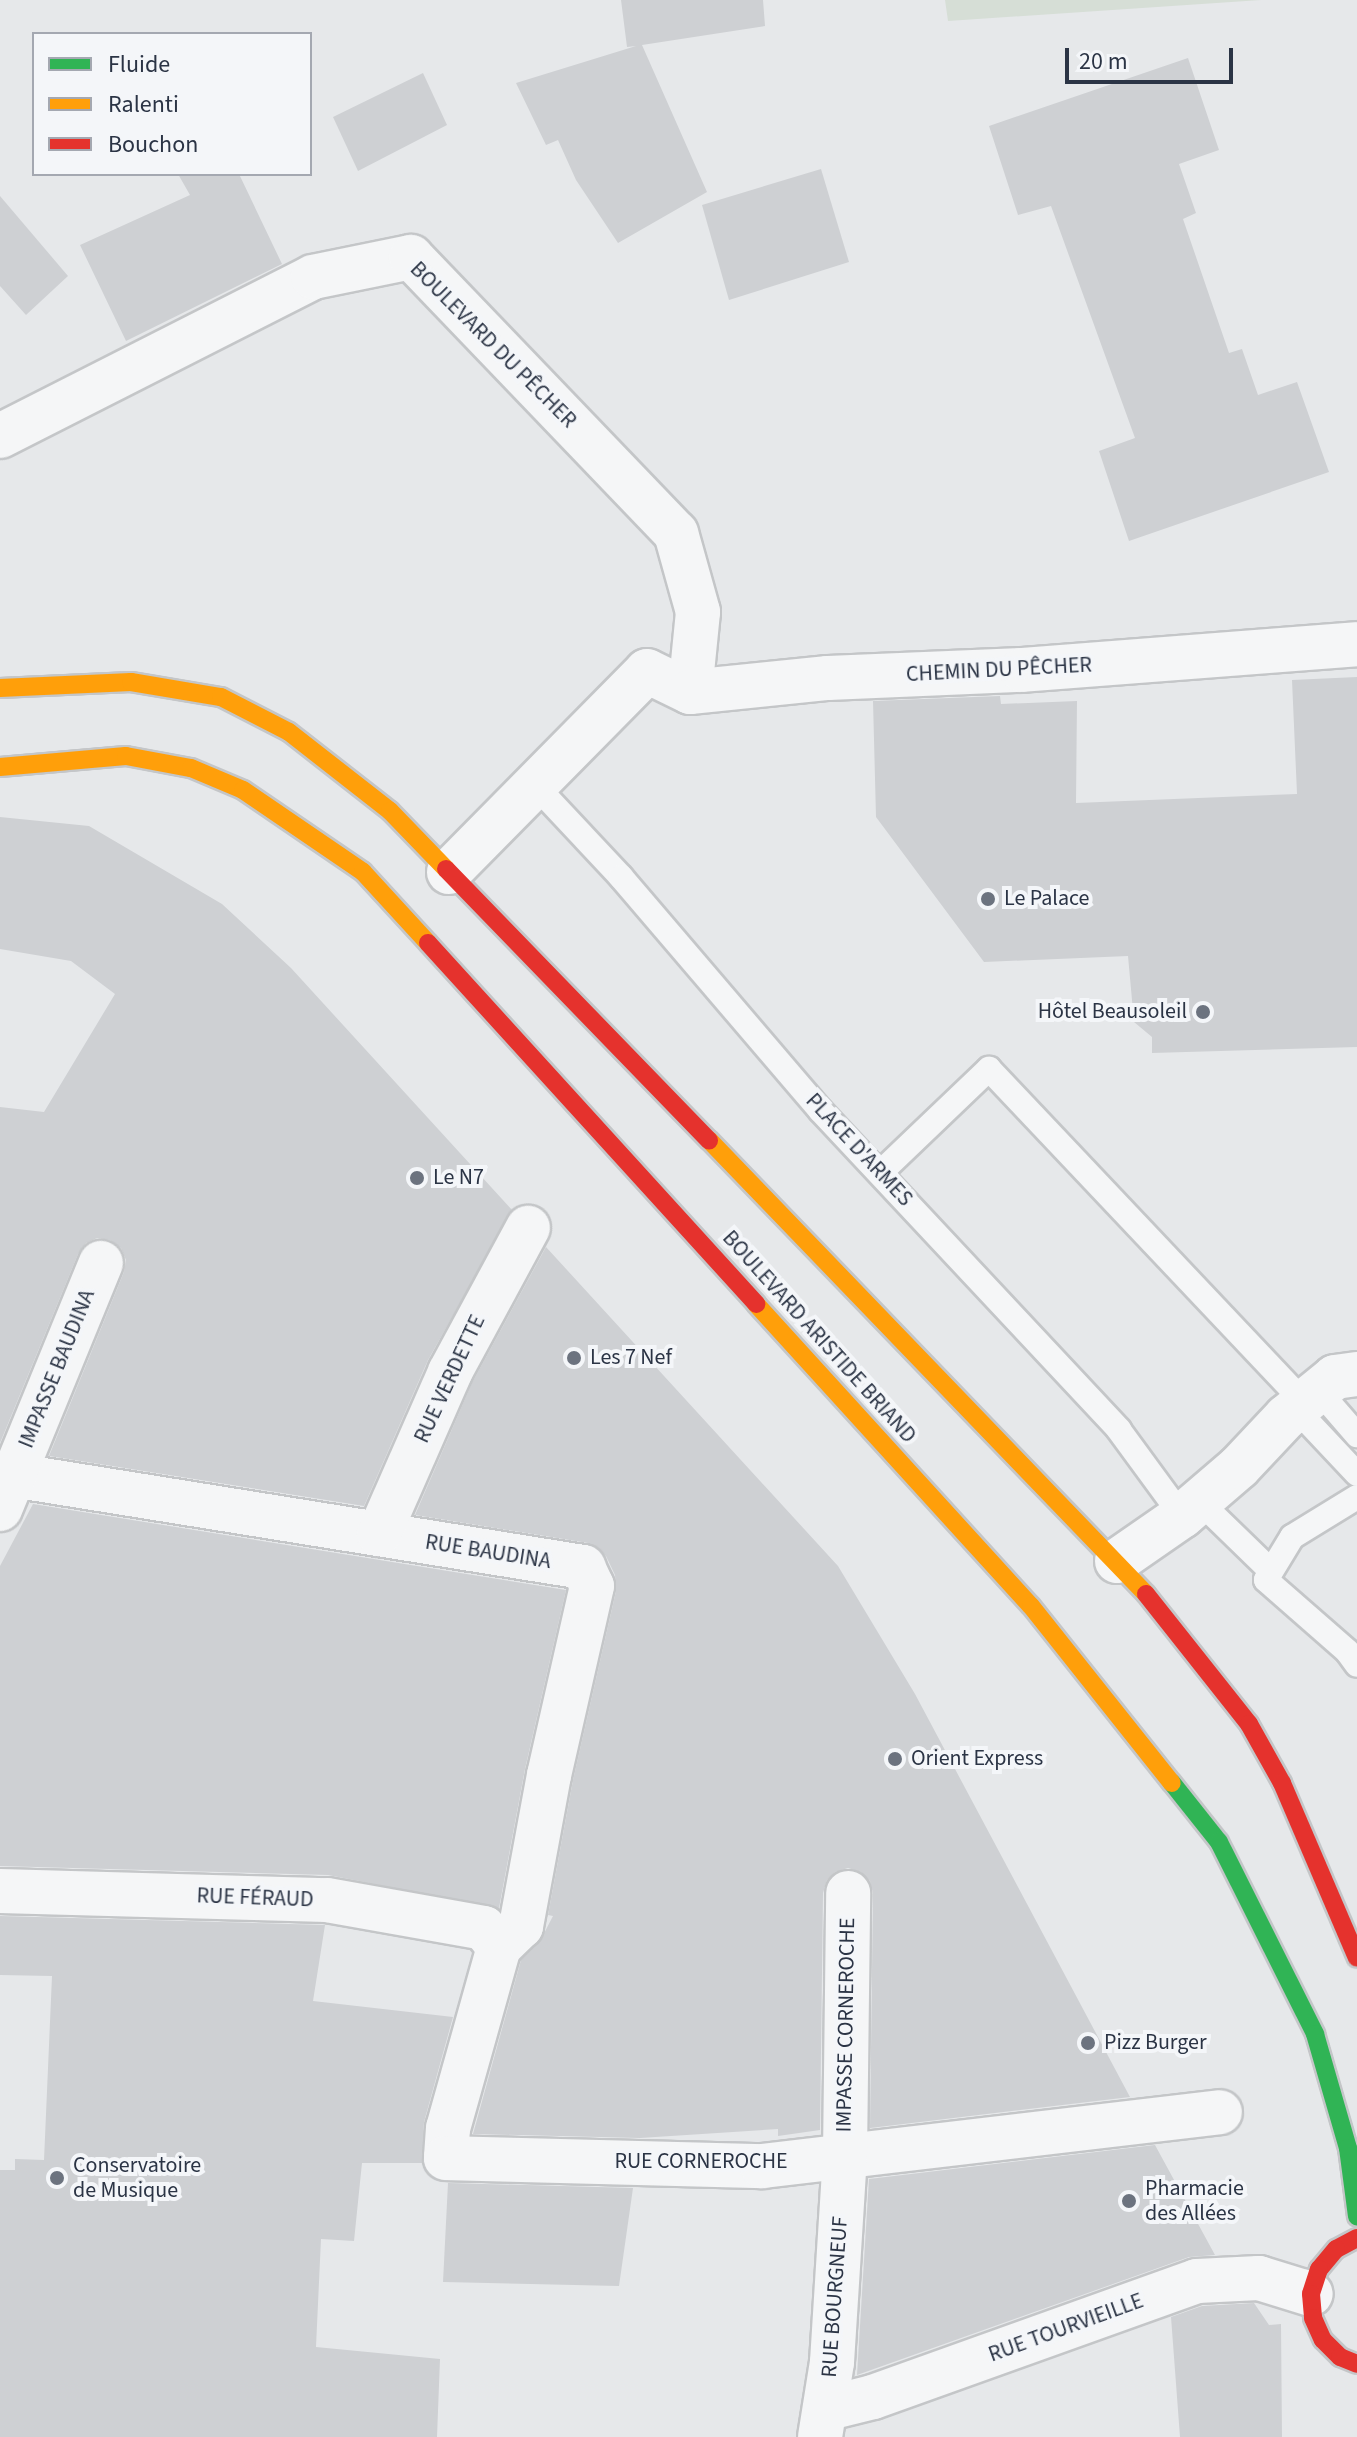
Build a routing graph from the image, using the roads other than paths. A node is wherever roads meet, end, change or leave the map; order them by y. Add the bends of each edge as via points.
1 (0, 436) edge
2 (1357, 644) edge
3 (0, 688) edge
4 (690, 692) junction
5 (0, 767) edge
6 (535, 785) junction
7 (449, 872) junction
8 (880, 1173) junction
9 (528, 1228) dead end
10 (101, 1263) dead end
11 (1319, 1394) edge
12 (1357, 1435) edge
13 (1357, 1474) edge
14 (4, 1486) edge
15 (1357, 1497) edge
16 (1190, 1509) junction
17 (379, 1534) junction
18 (1117, 1561) junction
19 (1271, 1571) junction
20 (1357, 1665) edge
21 (0, 1891) edge
22 (848, 1893) dead end
23 (499, 1947) junction
24 (1357, 1958) edge
25 (1220, 2112) dead end
26 (845, 2156) junction
27 (1357, 2216) edge
28 (1357, 2238) edge
29 (1311, 2294) junction
30 (1357, 2364) edge
31 (822, 2423) edge

1 - 4 street, BOULEVARD DU PÊCHER via 313,277 411,257 676,533 698,612
2 - 4 street, CHEMIN DU PÊCHER via 1116,664 828,678
3 - 7 main road via 131,682 221,697 301,742 390,811
4 - 6 street via 647,671
5 - 27 main road, BOULEVARD ARISTIDE BRIAND via 126,756 191,768 243,790 363,872 1041,1616 1219,1842 1315,2034 1348,2148
6 - 7 street
6 - 8 lane, PLACE D'ARMES
7 - 18 main road
8 - 11 lane via 989,1069
8 - 16 lane, PLACE D'ARMES
9 - 17 street, RUE VERDETTE via 450,1372
10 - 14 street, IMPASSE BAUDINA
11 - 12 lane
11 - 13 lane
11 - 16 street
14 - 17 street, RUE BAUDINA
15 - 19 lane via 1292,1537
16 - 18 street
16 - 19 lane, PLACE D'ARMES
17 - 23 street, RUE BAUDINA via 583,1567 592,1586 521,1926
18 - 24 main road via 1249,1724 1282,1783
19 - 20 lane, PLACE D'ARMES via 1266,1580
21 - 23 street, RUE FÉRAUD via 327,1900 484,1928
22 - 26 street, IMPASSE CORNEROCHE
23 - 26 street, RUE CORNEROCHE via 448,2128 446,2158 762,2166
25 - 26 street, RUE CORNEROCHE
26 - 31 street, RUE BOURGNEUF via 832,2362
28 - 29 main road via 1327,2259
29 - 30 main road via 1313,2318 1323,2340 1340,2357
29 - 31 street, RUE TOURVIEILLE via 1259,2278 1197,2281 873,2397

